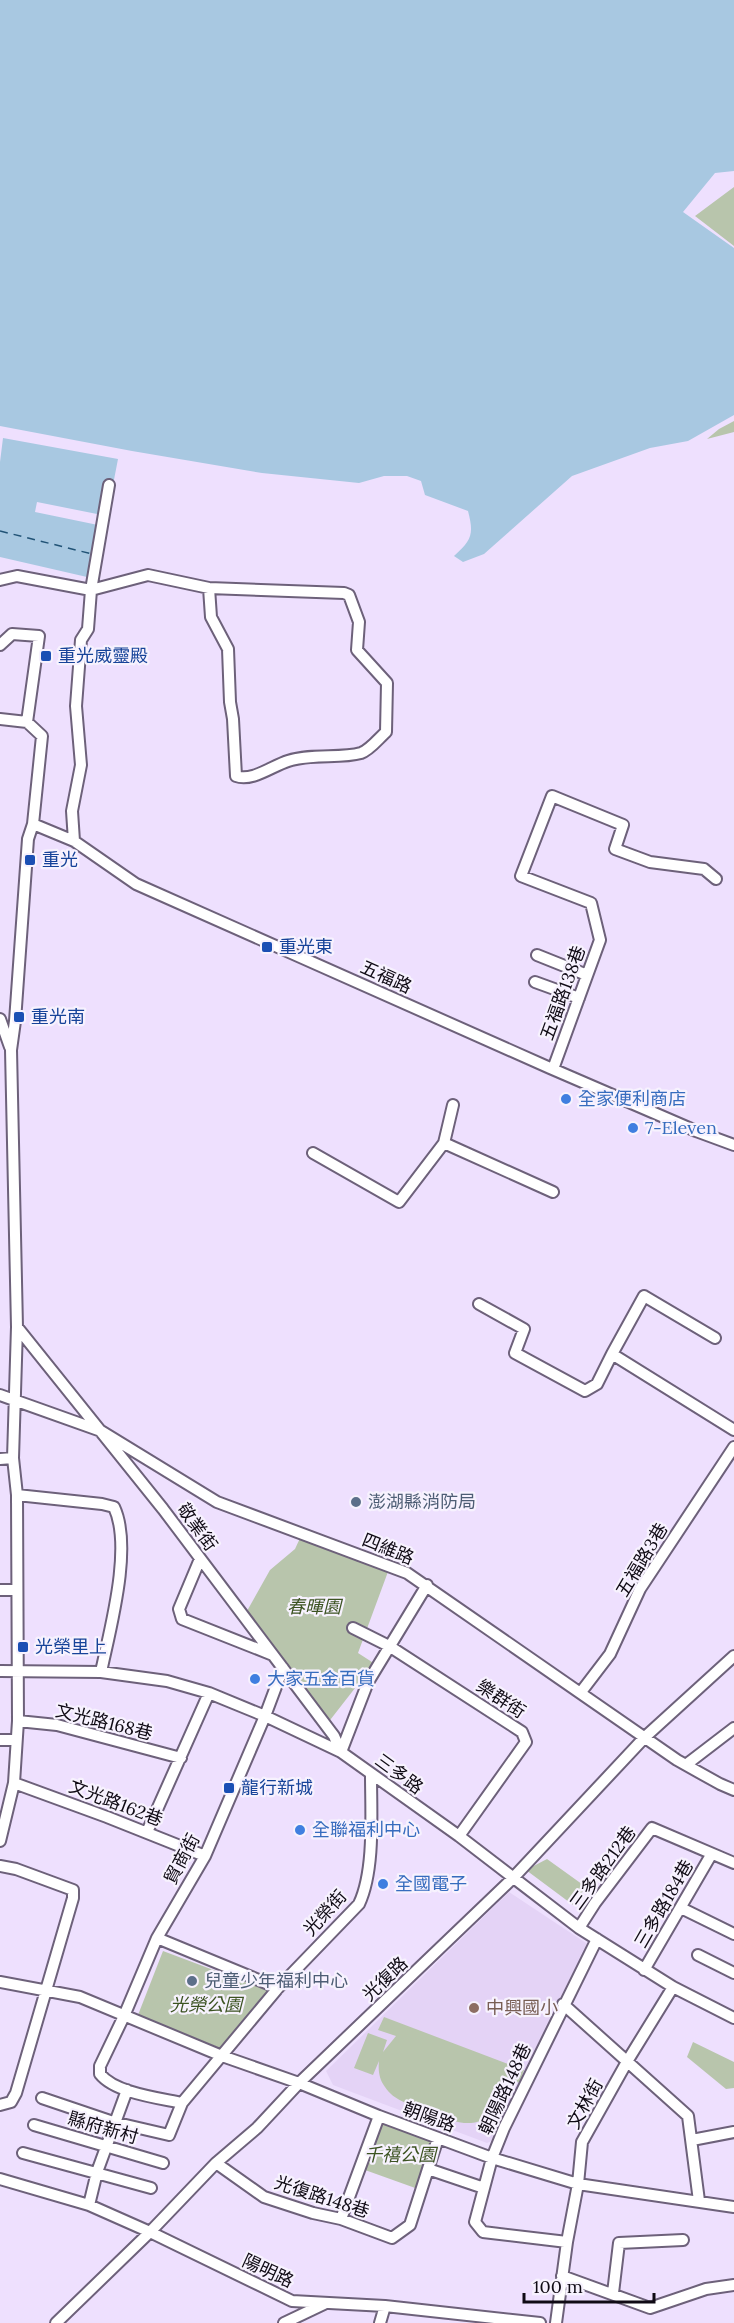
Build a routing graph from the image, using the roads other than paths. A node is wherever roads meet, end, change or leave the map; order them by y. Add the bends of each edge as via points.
1 (109, 485) dead end
2 (0, 580) edge
3 (208, 588) junction
4 (91, 590) junction
5 (0, 645) edge
6 (0, 719) edge
7 (27, 722) junction
8 (33, 824) junction
9 (74, 841) junction
10 (716, 879) dead end
11 (537, 955) dead end
12 (587, 975) junction
13 (535, 982) dead end
14 (579, 998) junction
15 (0, 1019) edge
16 (11, 1050) junction
17 (553, 1069) junction
18 (453, 1106) dead end
19 (444, 1143) junction
20 (734, 1145) edge
21 (313, 1153) dead end
22 (553, 1192) dead end
23 (479, 1304) dead end
24 (17, 1327) junction
25 (715, 1338) dead end
26 (612, 1354) junction
27 (0, 1395) edge
28 (14, 1399) junction
29 (734, 1430) edge
30 (101, 1431) junction
31 (734, 1447) edge
32 (13, 1458) junction
33 (0, 1459) edge
34 (17, 1495) junction
35 (200, 1559) junction
36 (427, 1585) junction
37 (0, 1590) edge
38 (16, 1590) junction
39 (353, 1628) dead end
40 (389, 1646) junction
41 (273, 1655) junction
42 (734, 1656) edge
43 (283, 1668) junction
44 (0, 1671) edge
45 (18, 1671) junction
46 (101, 1672) junction
47 (581, 1692) junction
48 (209, 1693) junction
49 (265, 1716) junction
50 (18, 1721) junction
51 (734, 1728) edge
52 (645, 1737) junction
53 (0, 1740) edge
54 (15, 1740) junction
55 (341, 1752) junction
56 (181, 1758) junction
57 (687, 1764) junction
58 (371, 1775) junction
59 (14, 1784) junction
60 (734, 1790) edge
61 (2, 1827) edge
62 (147, 1832) junction
63 (459, 1836) junction
64 (0, 1841) edge
65 (711, 1855) junction
66 (205, 1856) junction
67 (734, 1863) edge
68 (0, 1866) edge
69 (513, 1878) junction
70 (681, 1908) junction
71 (579, 1928) junction
72 (734, 1934) edge
73 (158, 1938) junction
74 (597, 1939) junction
75 (698, 1955) dead end
76 (644, 1970) junction
77 (734, 1973) edge
78 (0, 1982) edge
79 (673, 1987) junction
80 (278, 1988) junction
81 (45, 1992) junction
82 (563, 2004) junction
83 (124, 2016) junction
84 (734, 2018) edge
85 (222, 2056) junction
86 (628, 2060) junction
87 (299, 2083) junction
88 (127, 2090) junction
89 (42, 2098) dead end
90 (182, 2103) junction
91 (0, 2105) edge
92 (379, 2116) junction
93 (113, 2121) junction
94 (34, 2125) dead end
95 (734, 2132) edge
96 (438, 2138) junction
97 (693, 2140) junction
98 (107, 2147) junction
99 (23, 2153) dead end
100 (492, 2158) junction
101 (163, 2163) dead end
102 (216, 2163) junction
103 (428, 2169) junction
104 (97, 2172) junction
105 (0, 2179) edge
106 (578, 2184) junction
107 (151, 2188) dead end
108 (484, 2188) junction
109 (699, 2201) junction
110 (89, 2205) junction
111 (734, 2207) edge
112 (341, 2219) junction
113 (150, 2232) junction
114 (683, 2240) dead end
115 (567, 2242) junction
116 (562, 2276) junction
117 (734, 2285) edge
118 (613, 2293) junction
119 (325, 2303) junction
120 (386, 2306) junction
121 (56, 2323) edge
122 (284, 2323) edge
123 (380, 2323) edge
124 (539, 2323) edge
125 (556, 2323) edge

1 - 4 street
2 - 4 street via 17,576
3 - 3 street via 349,596 359,622 357,650 387,683 386,732 363,752 299,757 252,777 236,776 228,649 211,617
3 - 4 street via 148,575
4 - 9 street via 88,629 81,640 76,706 81,765 72,811
5 - 7 street via 12,634 39,636
6 - 7 street
7 - 8 street via 42,736
8 - 9 street, 五福路
8 - 16 street via 28,839
9 - 17 street, 五福路 via 136,884
10 - 12 street, 五福路138巷 via 704,869 650,861 615,849 623,825 552,796 521,876 591,903 600,940
11 - 12 street
12 - 14 street, 五福路138巷
13 - 14 street
14 - 17 street, 五福路138巷
15 - 16 street
16 - 24 street
17 - 20 street, 五福路
18 - 19 street
19 - 21 street via 399,1202
19 - 22 street
23 - 26 street via 524,1329 515,1353 585,1391 597,1384
24 - 28 street
24 - 30 street, 敬業街
25 - 26 street via 644,1296
26 - 29 street
27 - 28 street, 四維路
28 - 30 street, 四維路
28 - 32 street
30 - 35 street, 敬業街
30 - 36 street, 四維路 via 217,1502 407,1573
31 - 47 street, 五福路3巷 via 640,1589 610,1654
32 - 33 street
32 - 34 street
34 - 38 street
34 - 46 street via 114,1507 119,1518 121,1575
35 - 41 street, 敬業街
35 - 41 street via 179,1609 182,1619
36 - 40 street
36 - 47 street, 四維路
37 - 38 street
38 - 45 street
39 - 40 street, 樂群街
40 - 55 street via 368,1682
40 - 63 street, 樂群街 via 522,1732 526,1742
41 - 43 street, 敬業街
42 - 52 street, 光復路
43 - 49 street, 貿商街
43 - 55 street, 敬業街 via 334,1736
44 - 45 street, 三多路
45 - 46 street, 三多路
45 - 50 street
46 - 48 street, 三多路
47 - 52 street, 四維路
48 - 49 street, 三多路
48 - 56 street
49 - 55 street, 三多路
49 - 66 street, 貿商街
50 - 54 street
50 - 56 street, 文光路168巷 via 57,1725
51 - 57 street
52 - 57 street, 四維路
52 - 69 street, 光復路
53 - 54 street
54 - 59 street
55 - 58 street, 三多路
56 - 62 street
57 - 60 street, 四維路
58 - 63 street, 三多路
58 - 80 street, 光榮街 via 366,1889 359,1904
59 - 61 street
59 - 62 street, 文光路162巷
61 - 64 street
62 - 66 street, 文光路162巷
63 - 69 street, 三多路
65 - 67 street
65 - 70 street, 三多路184巷
65 - 71 street, 三多路212巷 via 652,1828
66 - 73 street, 貿商街
68 - 81 street via 73,1890
69 - 71 street, 三多路
69 - 87 street, 光復路
70 - 72 street
70 - 76 street, 三多路184巷
71 - 74 street, 三多路
73 - 80 street
73 - 83 street, 貿商街
74 - 76 street, 三多路
74 - 82 street, 朝陽路148巷
75 - 77 street
76 - 79 street, 三多路
78 - 81 street
79 - 84 street, 三多路
79 - 86 street, 文林街
80 - 85 street, 光榮街
81 - 83 street via 80,1997
81 - 91 street via 16,2093 11,2102
82 - 86 street
82 - 100 street, 朝陽路148巷
83 - 85 street, 朝陽路
83 - 88 street, 貿商街 via 100,2066 100,2074 104,2080
85 - 87 street, 朝陽路
85 - 90 street, 光榮街
86 - 97 street via 688,2116
86 - 106 street, 文林街 via 582,2142
87 - 92 street, 朝陽路
87 - 102 street, 光復路 via 257,2128
88 - 90 street
88 - 93 street
89 - 93 street, 縣府新村
90 - 93 street, 縣府新村 via 169,2135
92 - 96 street, 朝陽路
92 - 112 street
93 - 98 street
94 - 98 street, 縣府新村
95 - 97 street
96 - 100 street, 朝陽路
96 - 103 street
97 - 109 street
98 - 101 street, 縣府新村
98 - 104 street
99 - 104 street
100 - 106 street, 朝陽路
100 - 108 street, 朝陽路148巷
102 - 112 street, 光復路148巷 via 264,2197
102 - 113 street, 光復路
103 - 108 street
103 - 112 street, 光復路148巷 via 410,2225 392,2238
104 - 107 street
104 - 110 street
105 - 110 street, 陽明路
106 - 109 street, 朝陽路
106 - 115 street, 文林街
108 - 115 street, 朝陽路148巷 via 475,2222 483,2232
109 - 111 street, 朝陽路
110 - 113 street, 陽明路
113 - 119 street, 陽明路 via 292,2301
113 - 121 street, 光復路
114 - 118 street via 619,2242
115 - 116 street, 文林街
116 - 118 street
116 - 125 street, 文林街
117 - 118 street via 706,2289 650,2308
119 - 120 street, 陽明路
119 - 122 street
120 - 123 street
120 - 124 street, 陽明路

